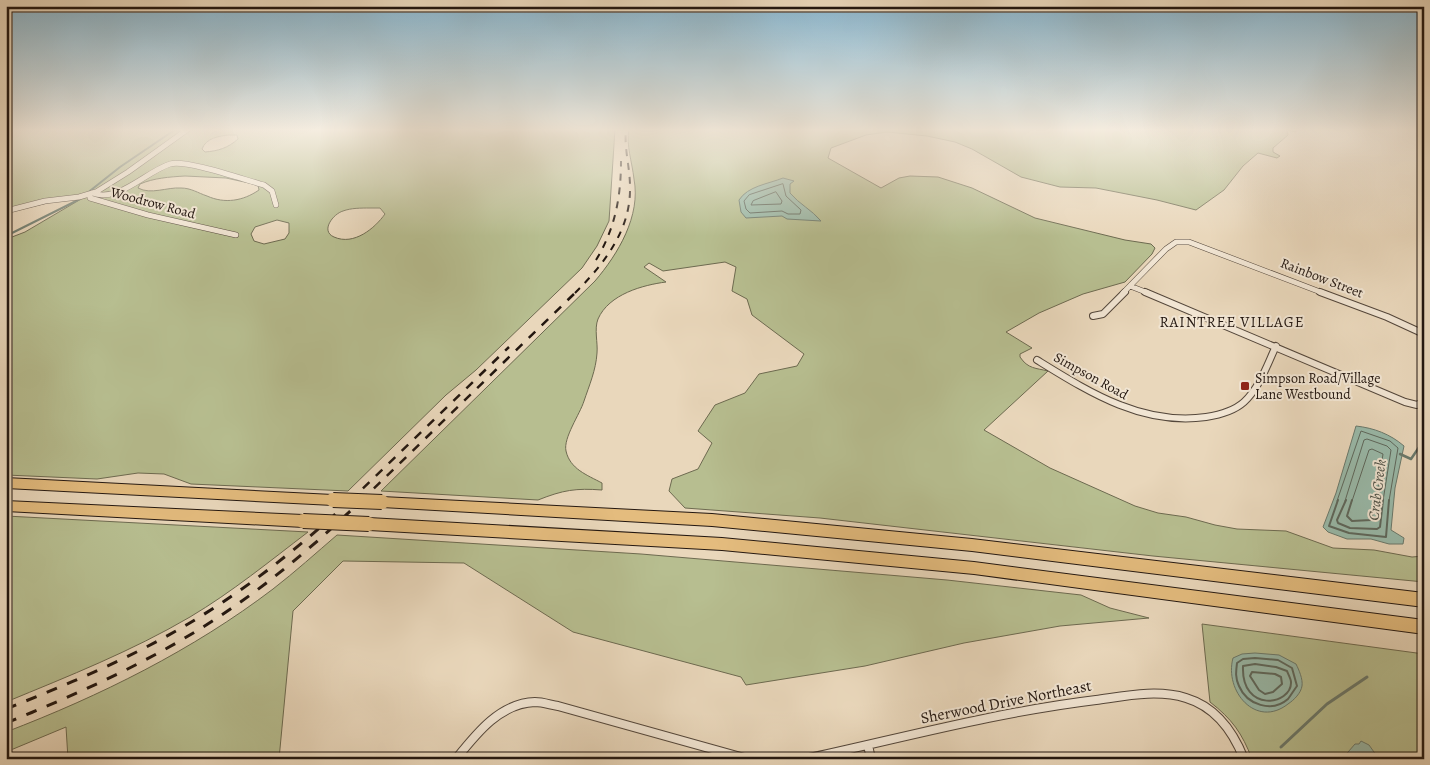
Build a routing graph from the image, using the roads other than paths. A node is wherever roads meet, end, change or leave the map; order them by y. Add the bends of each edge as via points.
1 (138, 165) edge
2 (165, 165) edge
3 (188, 165) edge
4 (92, 193) junction
5 (84, 196) junction
6 (276, 205) dead end
7 (6, 212) edge
8 (236, 235) dead end
9 (1130, 286) junction
10 (1093, 316) dead end
11 (1424, 334) edge
12 (1276, 346) junction
13 (1037, 360) dead end
14 (1421, 403) edge
15 (6, 483) edge
16 (6, 506) edge
17 (1424, 600) edge
18 (1424, 627) edge
19 (868, 745) junction
20 (456, 759) edge
21 (748, 759) edge
22 (805, 759) edge
23 (870, 759) edge
24 (1244, 759) edge

1 - 4 street
2 - 4 street via 118,191 99,196
3 - 6 street via 264,185 272,191
4 - 5 street
5 - 7 street, Woodrow Road via 45,201
5 - 8 street, Woodrow Road
9 - 10 street via 1103,314
9 - 11 street, Rainbow Street via 1166,249 1176,242 1189,242
9 - 12 street
12 - 13 street, Simpson Road via 1244,403 1205,418 1178,420 1126,410
12 - 14 street via 1405,402
15 - 17 highway, bridge via 721,521 972,545
16 - 18 highway, bridge via 722,544 964,568
19 - 22 street, Sherwood Drive Northeast
19 - 23 street
19 - 24 street, Sherwood Drive Northeast via 1066,703 1142,694 1173,694 1215,712 1233,732
20 - 21 street via 496,717 517,704 536,702

